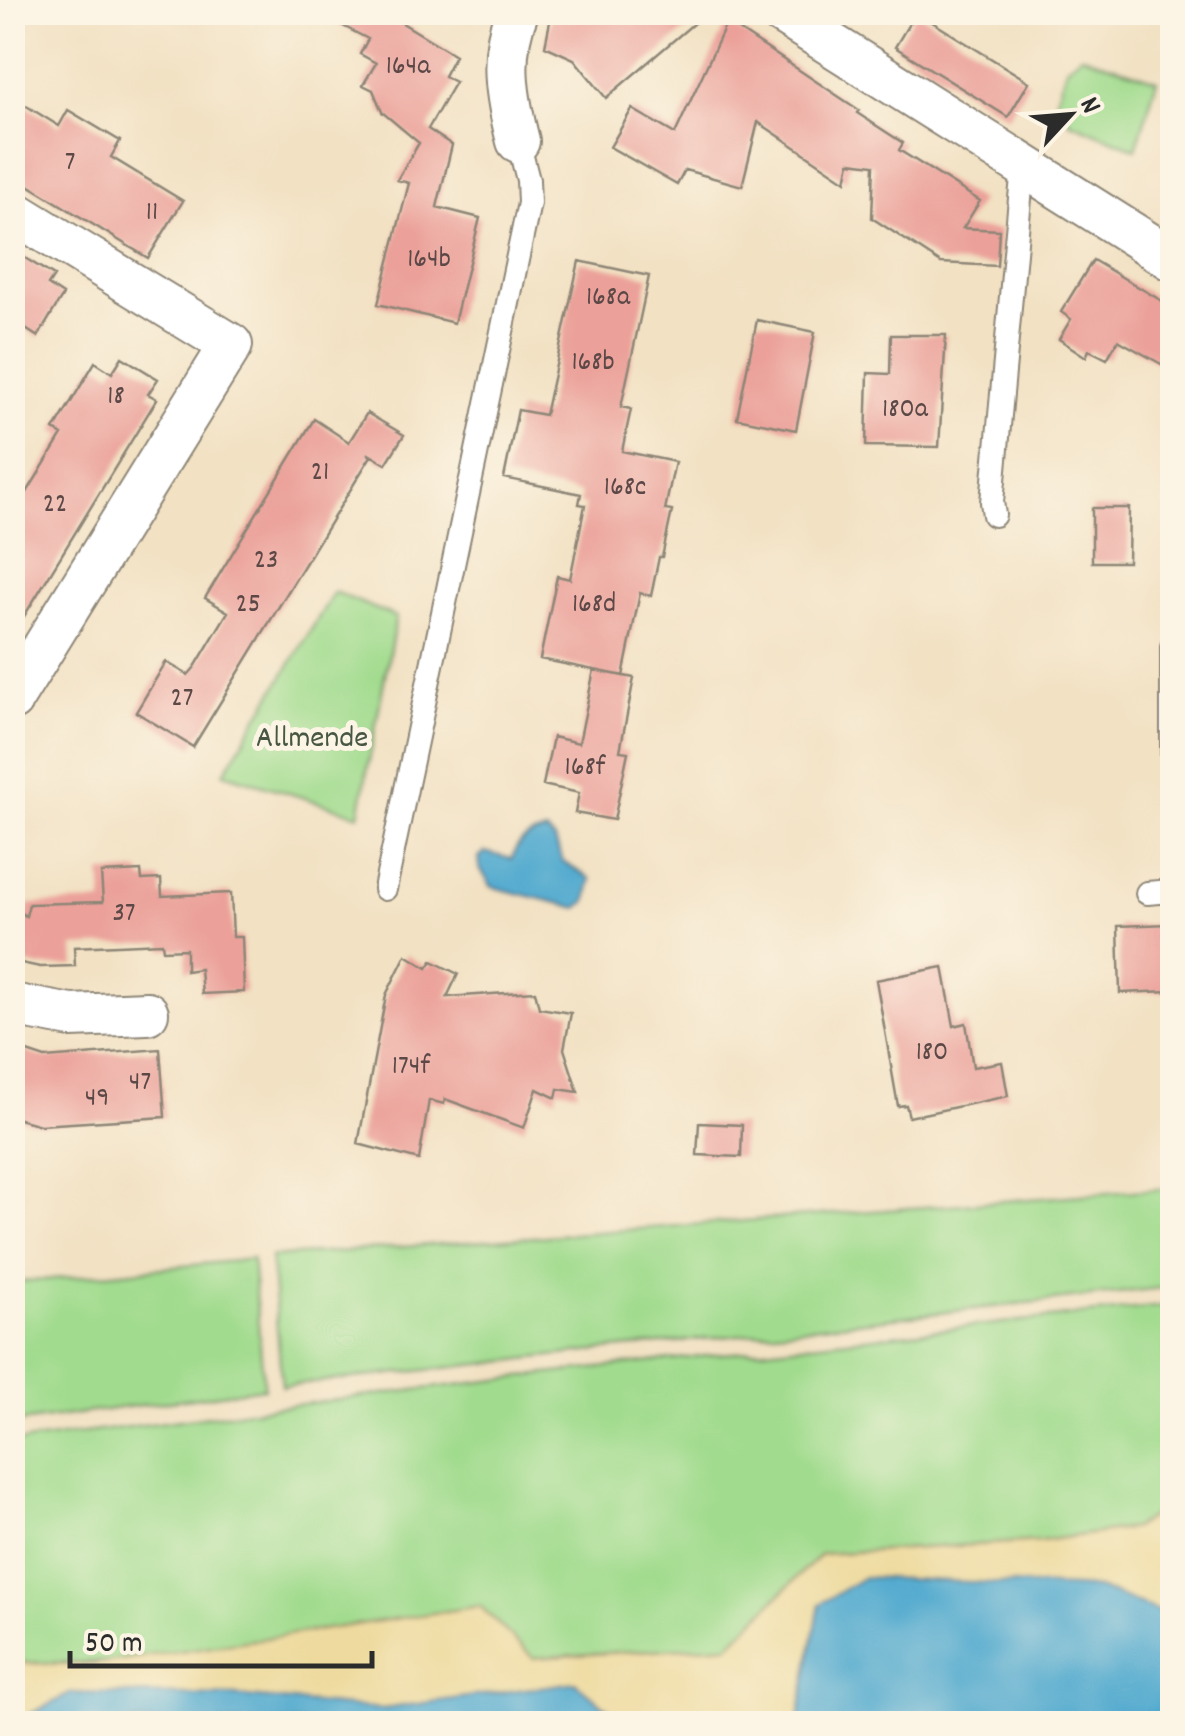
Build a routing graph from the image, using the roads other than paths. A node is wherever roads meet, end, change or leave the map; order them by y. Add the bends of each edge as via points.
1 (517, 12) edge
2 (780, 12) edge
3 (518, 141) joint
4 (1023, 166) junction
5 (12, 211) edge
6 (1172, 258) edge
7 (994, 515) dead end
8 (1172, 646) edge
9 (12, 699) edge
10 (1172, 790) edge
11 (385, 890) dead end
12 (1172, 891) edge
13 (1146, 892) dead end
14 (12, 1005) edge
15 (147, 1013) dead end

1 - 3 street via 505,58
2 - 4 street
3 - 11 lane via 529,203
4 - 6 street
4 - 7 lane
5 - 9 street via 231,345
8 - 10 lane
12 - 13 lane
14 - 15 street via 71,1016

